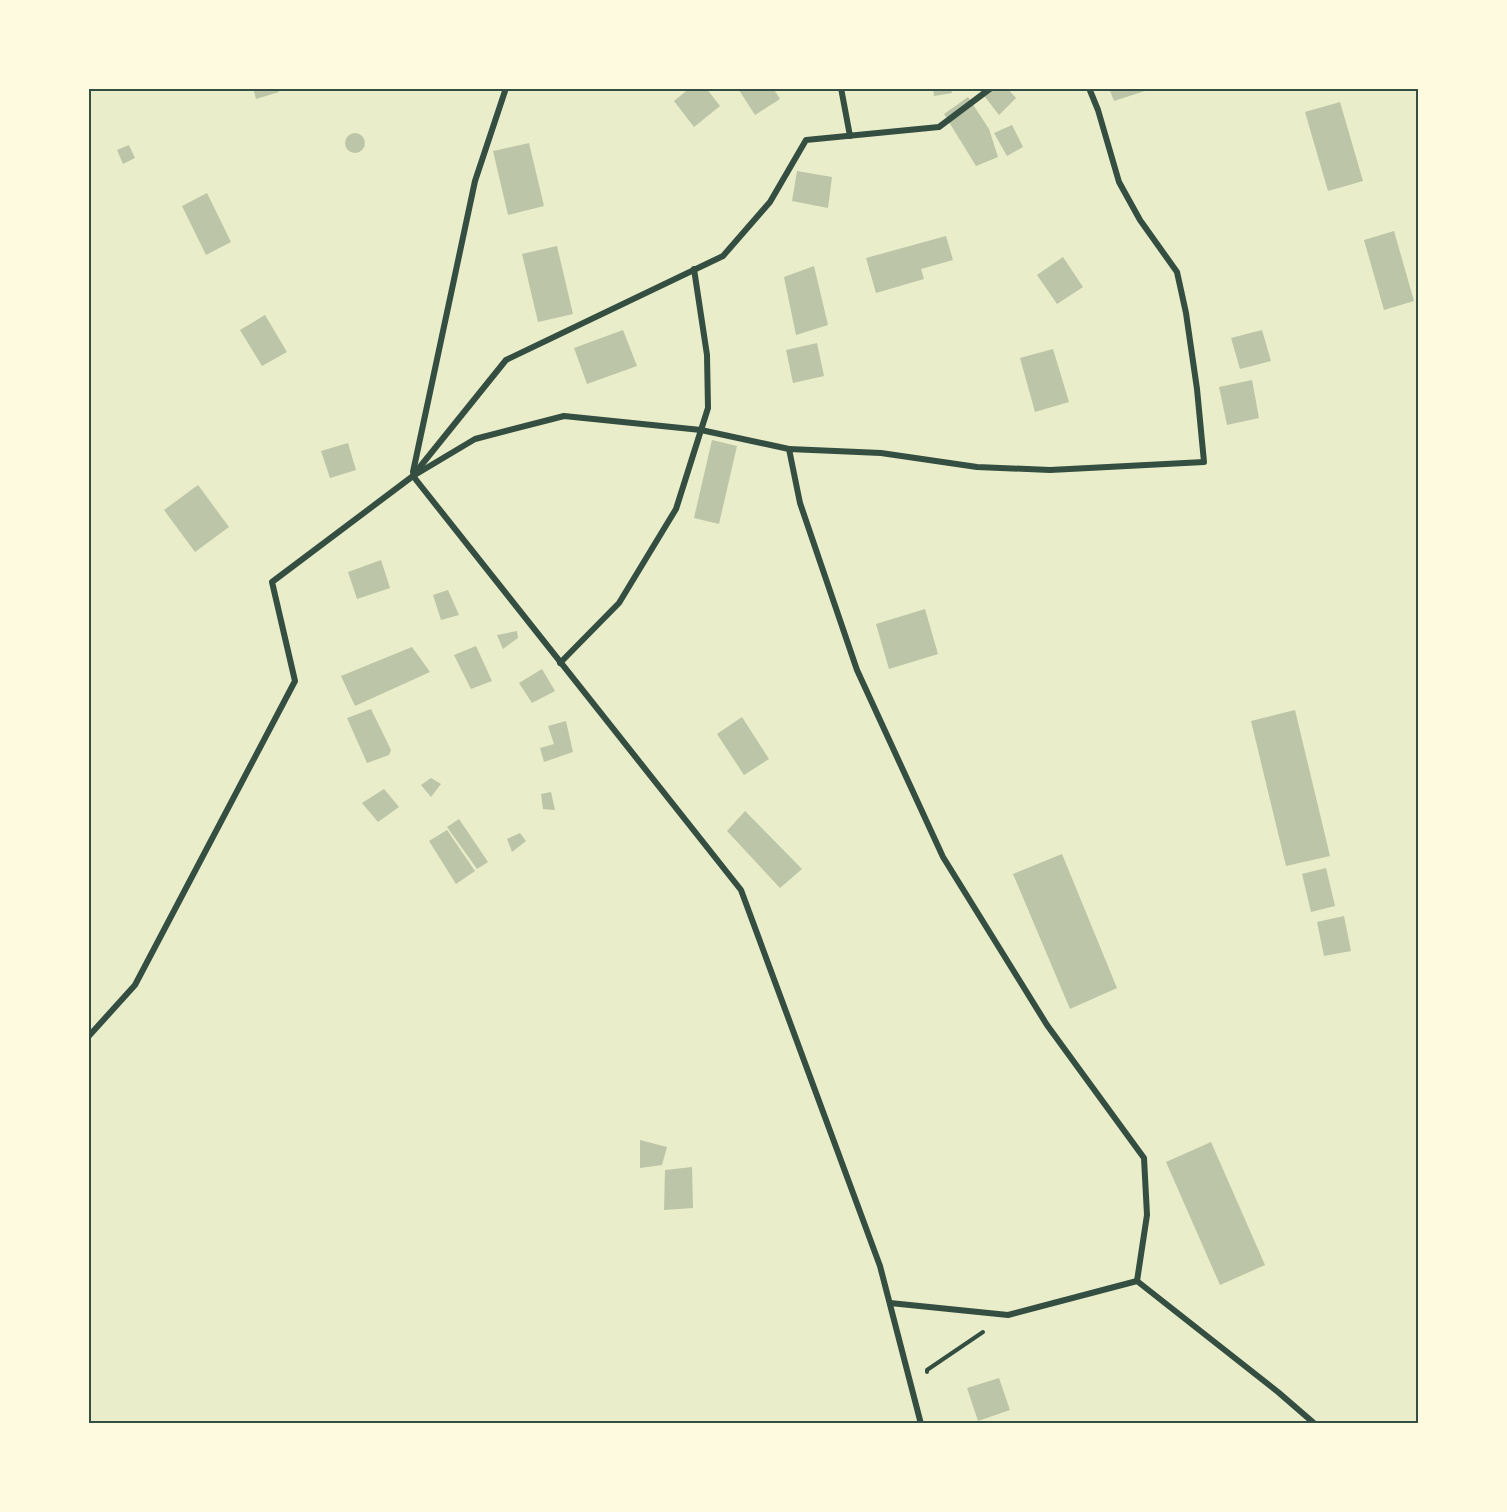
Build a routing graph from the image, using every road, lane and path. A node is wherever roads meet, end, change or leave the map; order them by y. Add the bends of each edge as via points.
1 (506, 88) edge
2 (841, 88) edge
3 (991, 88) edge
4 (1089, 88) edge
5 (850, 136) junction
6 (694, 269) junction
7 (700, 430) junction
8 (789, 449) junction
9 (412, 476) junction
10 (560, 663) junction
11 (88, 1037) edge
12 (1137, 1281) junction
13 (890, 1303) junction
14 (1008, 1315) junction
15 (926, 1379) dead end
16 (921, 1424) edge
17 (1315, 1424) edge

1 - 9 street via 475,181
2 - 5 street
3 - 5 street via 939,127
4 - 8 street via 1119,182 1177,272 1197,389 1204,462 1050,470 977,467 881,453
5 - 6 street via 806,140 770,202 723,256
6 - 7 street via 706,356 708,408
6 - 9 street via 506,360
7 - 8 street
7 - 9 street via 564,416 475,439
7 - 10 street via 676,509 619,603
8 - 12 street via 800,503 857,670 943,857 1047,1025 1144,1158 1147,1215
9 - 10 street
9 - 11 street via 272,582 296,681 135,985
10 - 13 street via 741,890 880,1266
12 - 14 street
12 - 17 street
13 - 14 street
13 - 16 street
14 - 15 path via 927,1370

